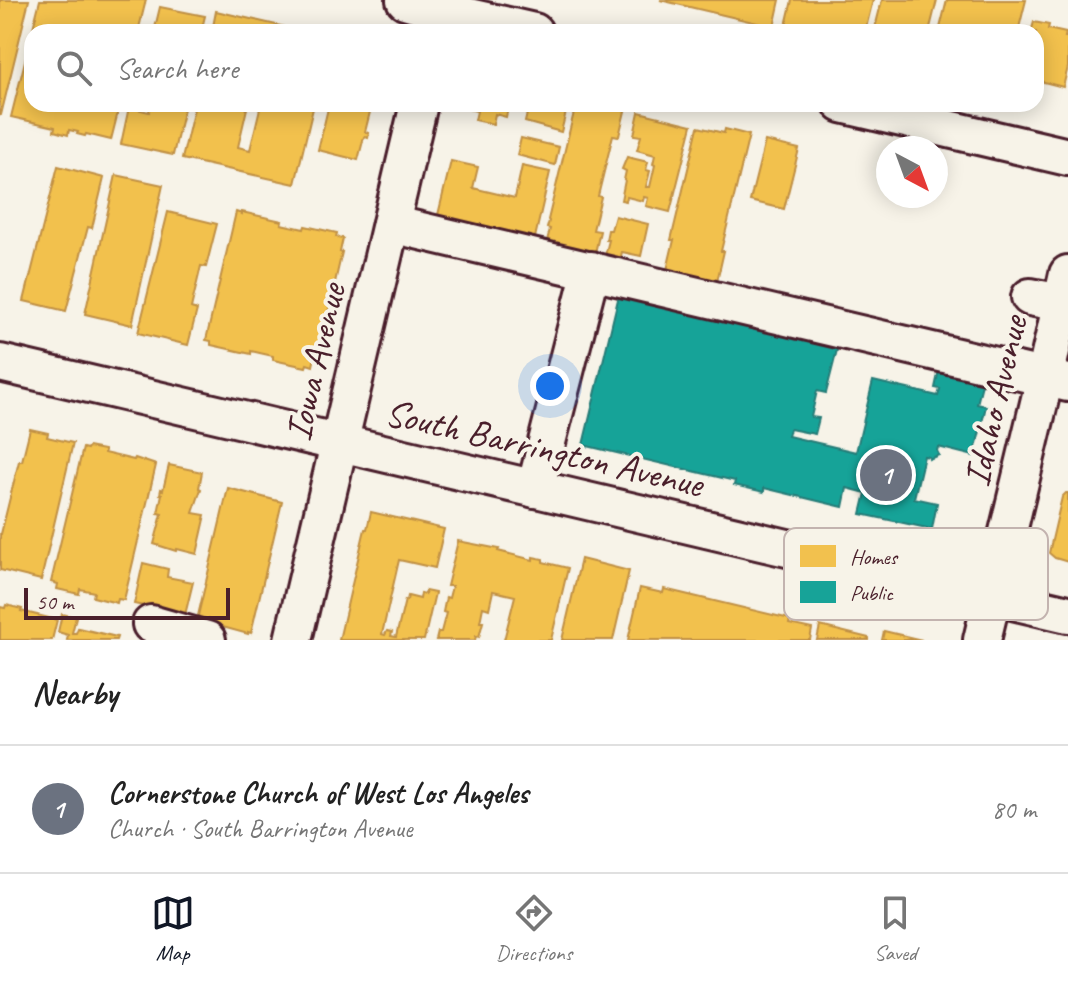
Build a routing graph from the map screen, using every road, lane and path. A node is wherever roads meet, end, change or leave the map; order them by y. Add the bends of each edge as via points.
1 (405, 0) edge
2 (441, 14) edge
3 (493, 24) edge
4 (417, 112) edge
5 (876, 112) edge
6 (1068, 157) edge
7 (391, 224) junction
8 (591, 270) junction
9 (1053, 291) edge
10 (0, 363) edge
11 (1057, 381) edge
12 (340, 443) junction
13 (535, 489) junction
14 (1013, 528) edge
15 (784, 547) edge
16 (1048, 609) edge
17 (1068, 614) edge
18 (987, 620) edge
19 (151, 624) dead end
20 (207, 640) edge
21 (293, 640) edge
22 (982, 640) edge

1 - 2 street
2 - 3 street
4 - 7 street, Iowa Avenue
5 - 6 street
7 - 8 street
7 - 12 street, Iowa Avenue
8 - 11 street
8 - 13 street
9 - 11 street, Idaho Avenue
10 - 12 street, South Barrington Avenue
11 - 14 street, Idaho Avenue
12 - 13 street, South Barrington Avenue
12 - 21 street, Iowa Avenue
13 - 15 street, South Barrington Avenue
16 - 17 street, South Barrington Avenue
18 - 22 street, Idaho Avenue
19 - 20 street

